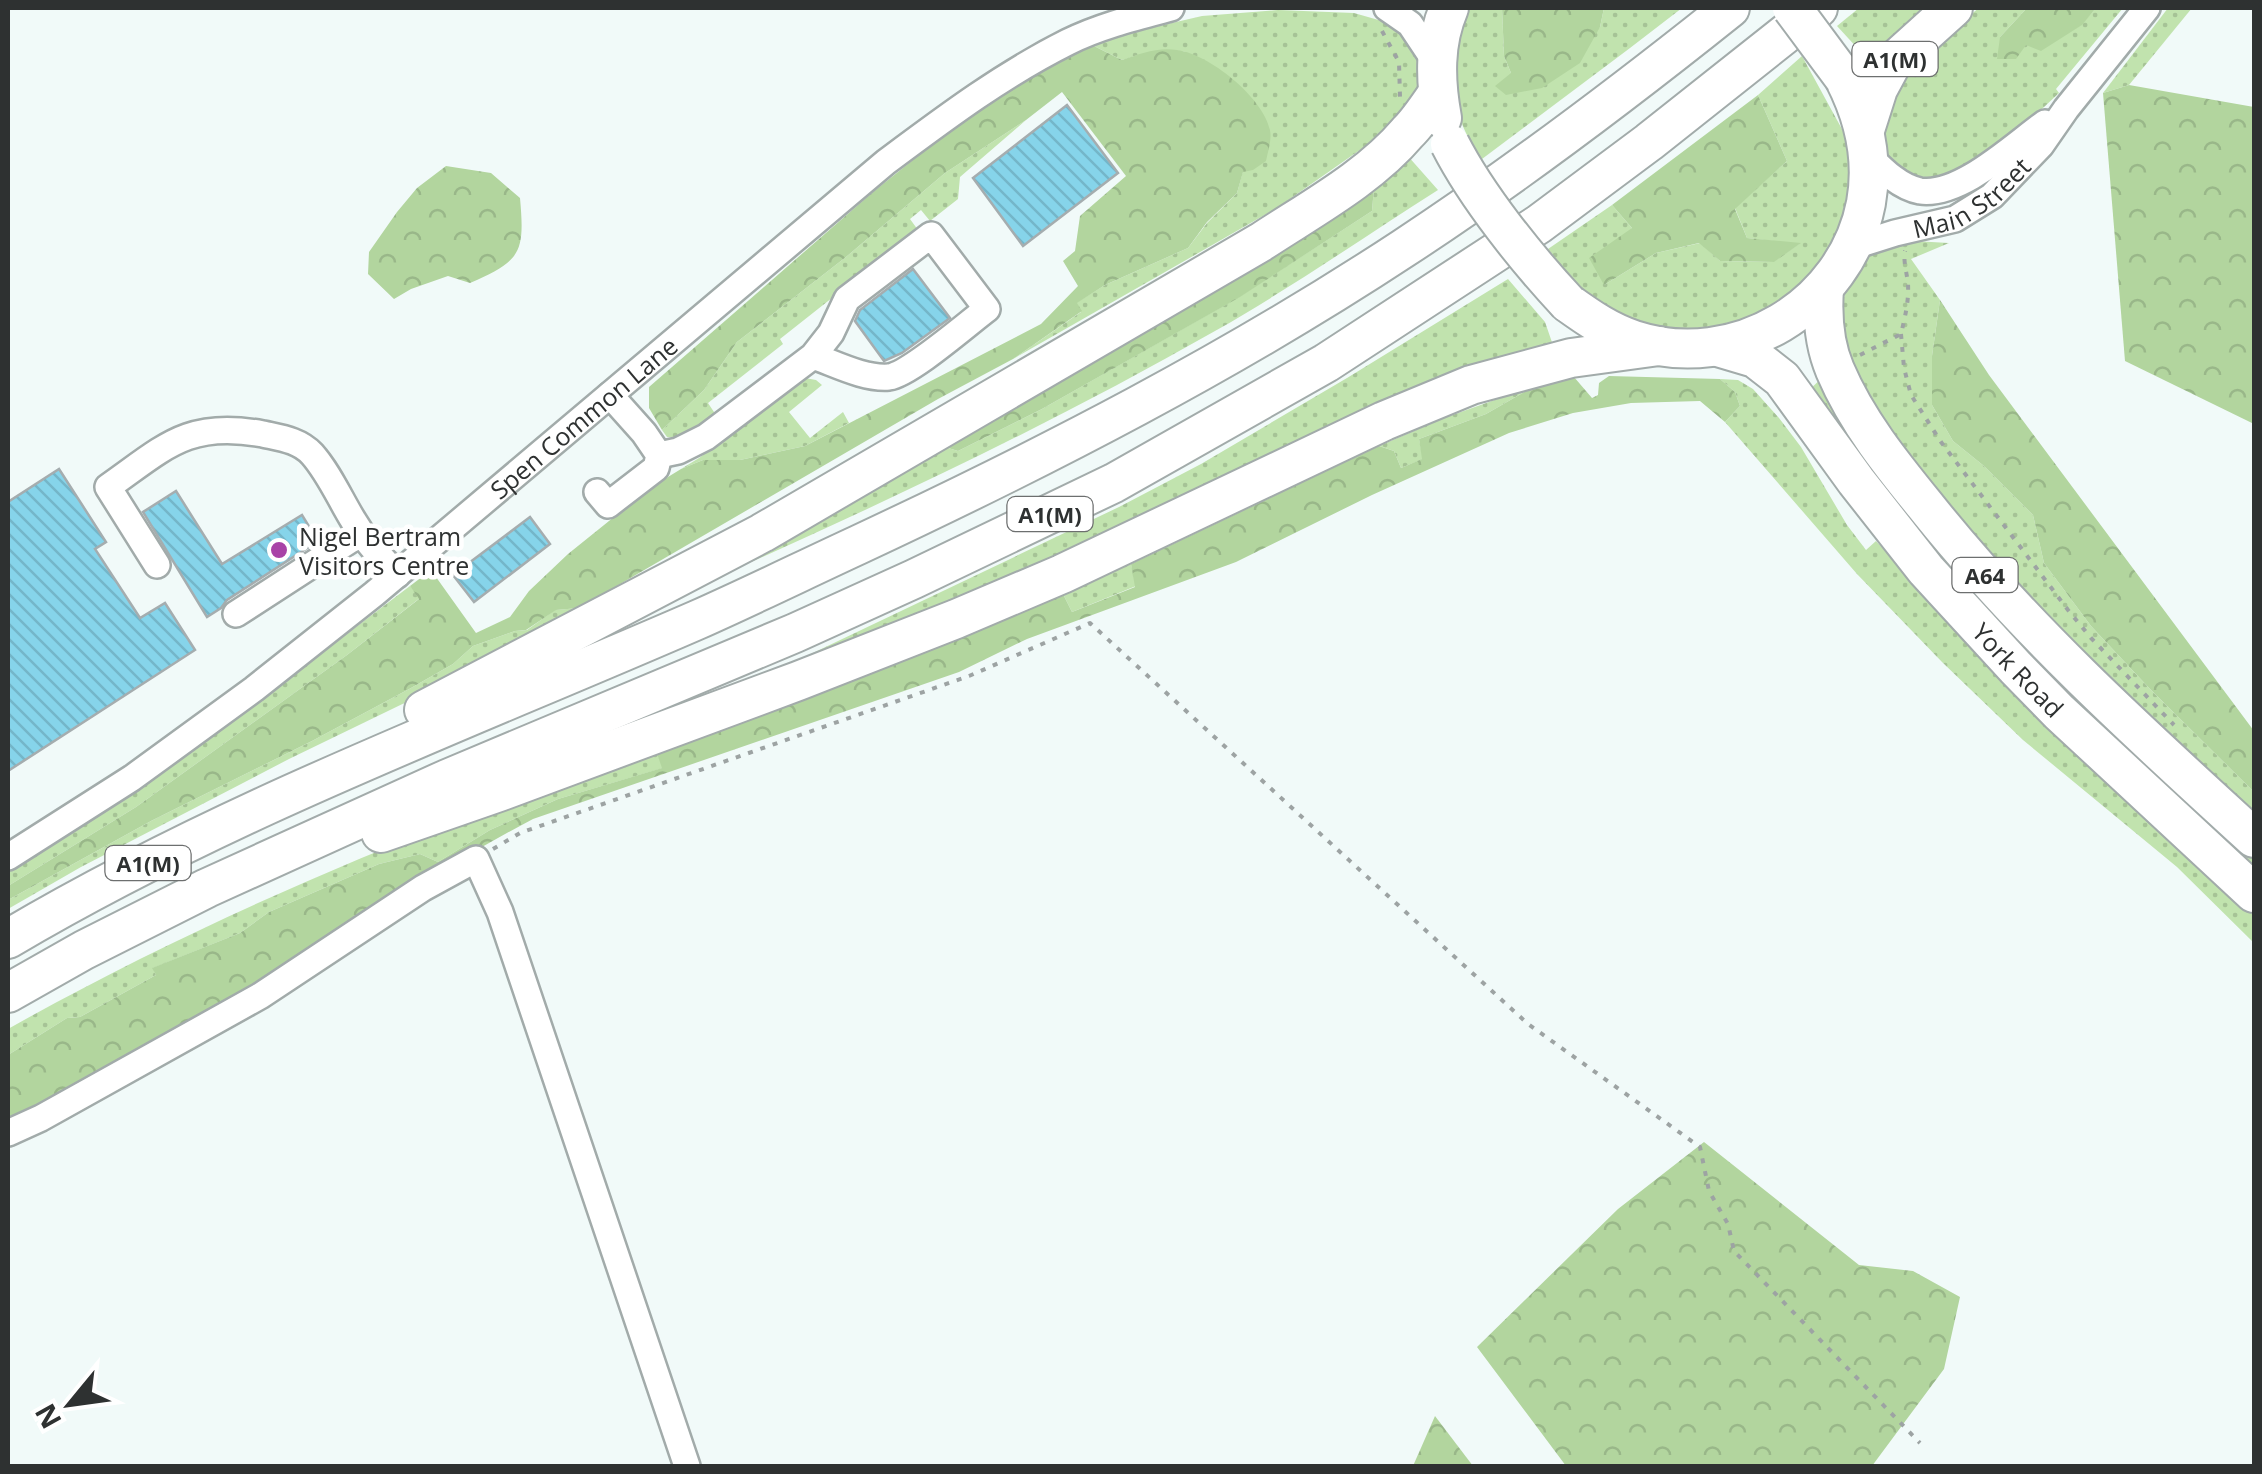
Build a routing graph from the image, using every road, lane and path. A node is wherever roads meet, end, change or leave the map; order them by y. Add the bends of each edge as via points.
1 (1171, 8) edge
2 (1449, 8) edge
3 (1730, 8) edge
4 (1792, 8) edge
5 (1818, 8) edge
6 (1953, 8) edge
7 (2146, 8) edge
8 (1383, 18) edge
9 (1437, 78) junction
10 (2066, 109) junction
11 (1400, 112) dead end
12 (1866, 142) junction
13 (1851, 248) junction
14 (1824, 288) junction
15 (1901, 334) dead end
16 (1659, 346) junction
17 (1718, 346) junction
18 (813, 356) junction
19 (610, 395) junction
20 (659, 455) junction
21 (597, 492) dead end
22 (361, 533) junction
23 (157, 566) dead end
24 (397, 575) junction
25 (236, 614) dead end
26 (2178, 728) dead end
27 (292, 794) junction
28 (2254, 838) edge
29 (8, 857) edge
30 (476, 859) junction
31 (207, 888) junction
32 (2254, 893) edge
33 (8, 939) edge
34 (8, 993) edge
35 (8, 1133) edge
36 (1920, 1443) dead end
37 (686, 1466) edge

1 - 19 street, Spen Common Lane via 1071,40 982,92 886,162
2 - 9 highway
3 - 27 highway, A1(M) via 1406,248 1148,401 698,619
4 - 12 highway, bridge via 1853,94
5 - 31 highway, A1(M) via 1539,224 1326,363 1114,482 863,602
6 - 12 highway, A1(M) via 1892,63 1878,89
7 - 10 street, Main Street
8 - 9 street via 1410,24
8 - 11 path via 1399,62
9 - 16 highway, bridge via 1442,120 1462,168 1538,269 1589,318
9 - 27 highway, A1(M) via 1408,133 1390,151 1261,242 762,533 363,743
10 - 12 street, Main Street via 1944,190 1909,187 1880,168
10 - 13 street, Main Street via 2020,168 1973,210
12 - 13 highway via 1866,202
13 - 14 highway
14 - 17 highway via 1768,331
14 - 28 highway, York Road / A64 via 1824,330 1834,367 1897,471 2076,674
15 - 26 path via 1911,395 1941,442 2091,638
16 - 17 highway
16 - 31 highway, A1(M) via 1571,358 1471,385 956,619 499,792
17 - 32 highway, York Road / A64 via 1755,358 1782,378 1926,570 2059,712
18 - 18 street via 847,299 931,235 987,309 892,376
18 - 20 street via 692,446
19 - 20 street
19 - 24 street, Spen Common Lane
20 - 21 street via 656,468 608,506
22 - 23 street via 306,448 234,429 203,431 173,442 108,487
22 - 24 street
22 - 25 street via 262,589
24 - 29 street, Spen Common Lane via 178,745
27 - 33 highway, A1(M)
30 - 35 street via 260,996
30 - 36 path via 520,833 970,676 1090,624 1528,1024 1700,1147 1734,1252
30 - 37 street via 500,912
31 - 34 highway, A1(M)

